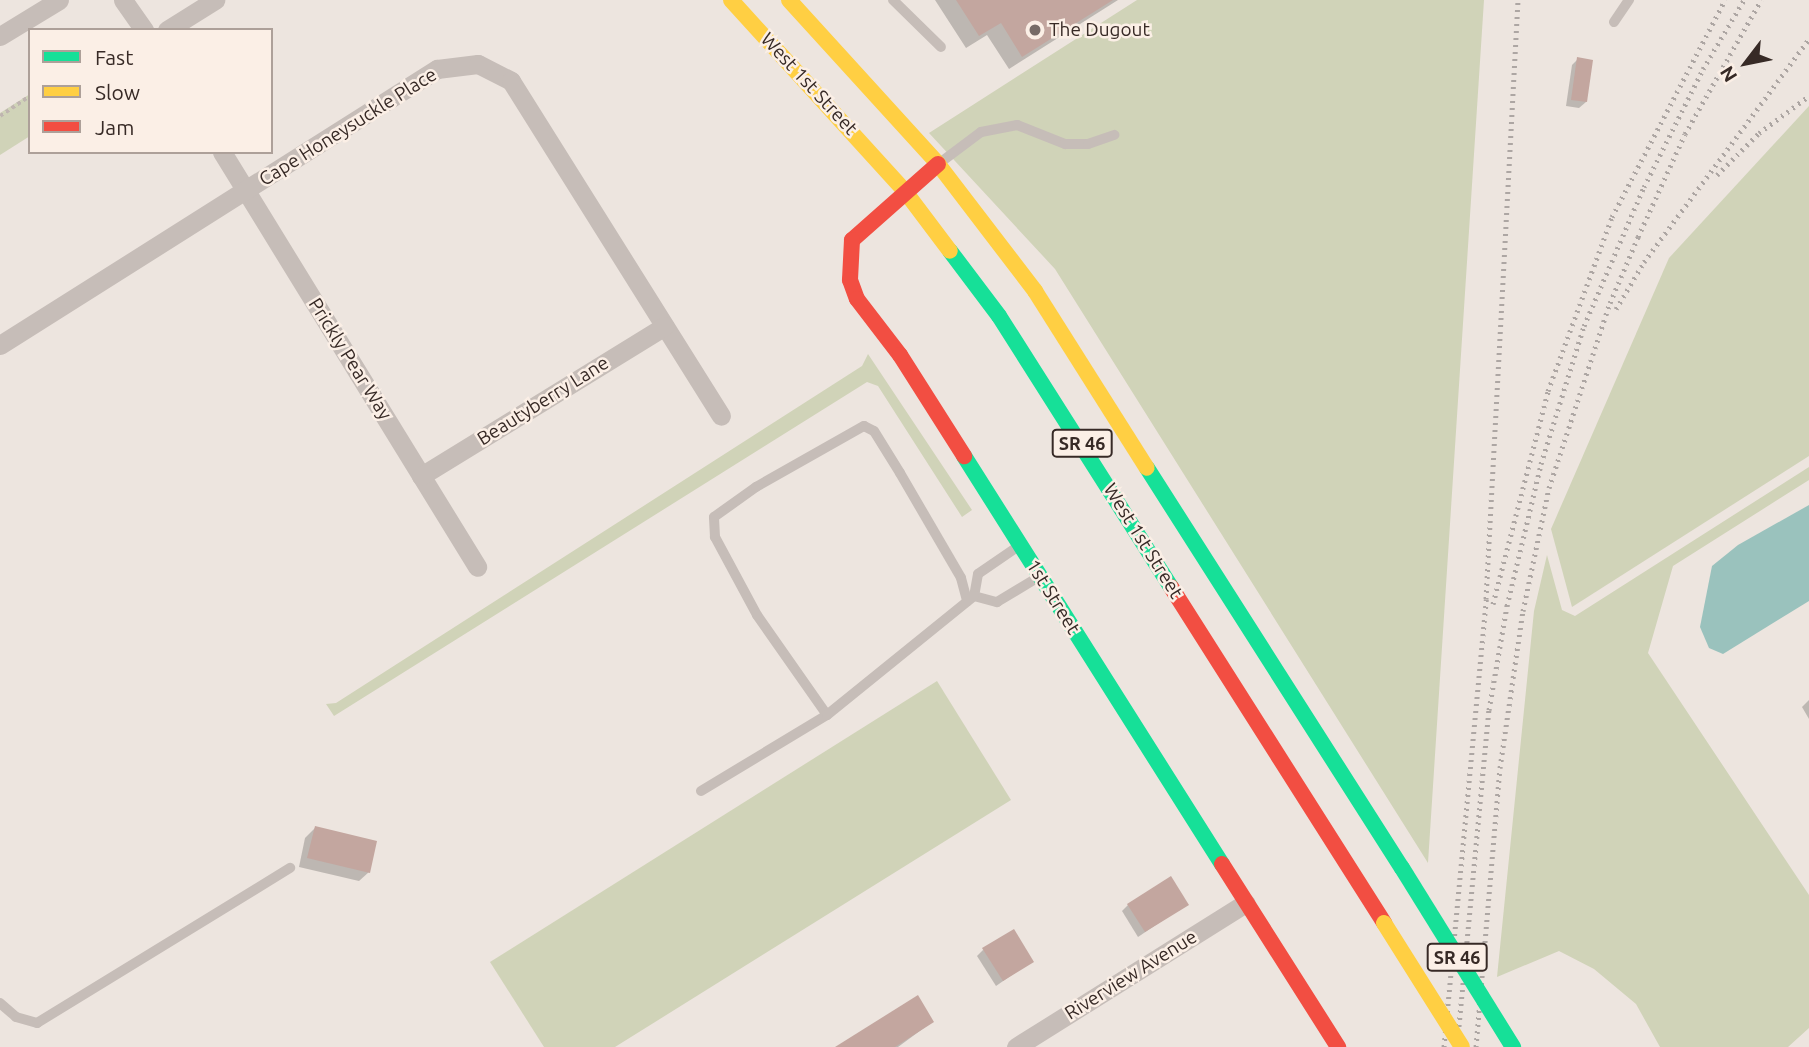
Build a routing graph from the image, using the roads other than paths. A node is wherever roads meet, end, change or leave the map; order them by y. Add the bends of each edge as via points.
1 (59, 0) edge
2 (122, 0) edge
3 (215, 0) edge
4 (731, 0) edge
5 (789, 0) edge
6 (893, 0) edge
7 (1629, 0) edge
8 (1614, 22) dead end
9 (143, 28) edge
10 (170, 28) edge
11 (0, 36) edge
12 (941, 47) dead end
13 (1114, 135) dead end
14 (223, 154) edge
15 (938, 164) junction
16 (904, 190) junction
17 (246, 191) junction
18 (665, 326) junction
19 (0, 345) edge
20 (721, 416) dead end
21 (421, 476) junction
22 (1020, 545) junction
23 (477, 567) dead end
24 (1040, 576) junction
25 (971, 598) junction
26 (827, 715) junction
27 (701, 791) dead end
28 (290, 868) dead end
29 (1246, 903) junction
30 (0, 1003) edge
31 (1336, 1046) edge
32 (1016, 1047) edge
33 (1462, 1047) edge
34 (1513, 1047) edge

1 - 11 street
2 - 9 street
3 - 10 street
4 - 16 main road, West 1st Street / SR 46
5 - 15 main road, SR 46
6 - 12 lane
7 - 8 lane
13 - 15 lane via 1088,144 1065,144 1017,125 981,132
14 - 17 street, Prickly Pear Way
15 - 16 main road, 1st Street
15 - 34 main road, SR 46, bridge via 1080,359
16 - 22 main road, 1st Street via 852,240 850,280 857,299 900,355
16 - 33 main road, West 1st Street / SR 46, bridge via 1036,371
17 - 18 street, Cape Honeysuckle Place via 437,69 478,64 511,81
17 - 19 street, Cape Honeysuckle Place
17 - 21 street, Prickly Pear Way
18 - 20 street, Cape Honeysuckle Place
18 - 21 street, Beautyberry Lane
21 - 23 street, Prickly Pear Way
22 - 24 main road, 1st Street
22 - 25 lane via 978,574
24 - 25 lane via 997,602
24 - 29 main road, 1st Street
25 - 26 lane
25 - 26 lane via 914,496 874,432 864,426 756,486 714,517 715,537 757,615
26 - 27 lane
28 - 30 lane via 37,1023 16,1017
29 - 31 main road, 1st Street
29 - 32 street, Riverview Avenue

